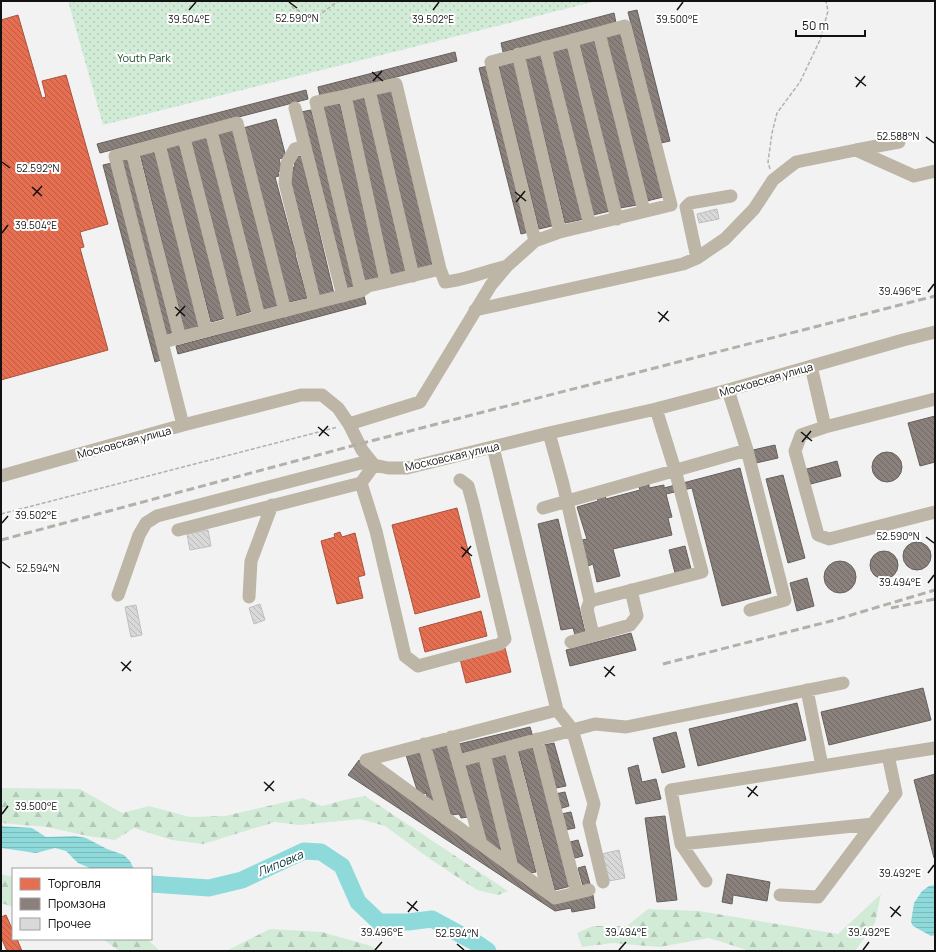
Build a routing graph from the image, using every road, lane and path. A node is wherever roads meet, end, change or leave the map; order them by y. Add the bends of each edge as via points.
1 (289, 1) edge
2 (338, 1) edge
3 (826, 1) edge
4 (599, 33) junction
5 (572, 40) junction
6 (545, 47) junction
7 (518, 54) junction
8 (370, 90) junction
9 (344, 96) junction
10 (295, 108) dead end
11 (211, 131) junction
12 (184, 138) junction
13 (899, 142) dead end
14 (159, 144) junction
15 (305, 146) junction
16 (856, 150) junction
17 (132, 152) junction
18 (935, 171) edge
19 (773, 180) junction
20 (731, 196) dead end
21 (644, 211) junction
22 (617, 219) junction
23 (590, 225) junction
24 (560, 232) junction
25 (535, 241) junction
26 (697, 258) junction
27 (507, 266) junction
28 (440, 269) junction
29 (413, 276) junction
30 (386, 282) junction
31 (361, 291) junction
32 (343, 296) junction
33 (315, 303) junction
34 (475, 310) junction
35 (285, 311) junction
36 (259, 317) junction
37 (232, 324) junction
38 (206, 331) junction
39 (935, 332) edge
40 (180, 338) junction
41 (163, 342) junction
42 (812, 366) junction
43 (728, 390) junction
44 (935, 399) edge
45 (656, 409) junction
46 (349, 424) junction
47 (183, 425) junction
48 (825, 427) junction
49 (549, 433) junction
50 (493, 447) junction
51 (747, 450) junction
52 (374, 465) junction
53 (675, 470) junction
54 (1, 476) edge
55 (460, 480) dead end
56 (361, 483) junction
57 (567, 500) junction
58 (272, 505) junction
59 (543, 508) dead end
60 (935, 512) edge
61 (1, 514) edge
62 (178, 530) dead end
63 (631, 590) junction
64 (118, 595) dead end
65 (249, 597) dead end
66 (590, 601) junction
67 (750, 610) dead end
68 (593, 635) junction
69 (571, 642) dead end
70 (843, 683) dead end
71 (807, 690) junction
72 (557, 710) junction
73 (572, 729) junction
74 (451, 737) junction
75 (537, 739) junction
76 (424, 744) junction
77 (510, 747) junction
78 (935, 748) edge
79 (484, 754) junction
80 (888, 755) junction
81 (458, 761) junction
82 (822, 766) junction
83 (445, 818) junction
84 (873, 824) junction
85 (481, 844) junction
86 (681, 844) junction
87 (512, 867) junction
88 (706, 881) dead end
89 (603, 882) dead end
90 (549, 894) junction
91 (780, 895) dead end

1 - 2 path via 293,8 314,19
3 - 19 path via 828,11 820,40 800,82 777,112 768,162
4 - 5 street
4 - 21 street
4 - 21 street via 625,26 671,205
5 - 6 street
5 - 22 street
6 - 7 street
6 - 23 street
7 - 24 street
7 - 25 street via 491,62
8 - 9 street
8 - 28 street via 396,84
8 - 29 street
9 - 30 street
9 - 31 street via 316,102
10 - 15 street
11 - 12 street
11 - 35 street via 237,124
11 - 36 street
12 - 14 street
12 - 37 street
13 - 16 street
14 - 17 street
14 - 38 street
15 - 32 street
15 - 33 street via 295,149 286,163 285,183
16 - 18 street via 914,176
16 - 19 street via 796,162
17 - 40 street
17 - 41 street via 115,156
19 - 26 street via 754,209 725,239
20 - 26 street via 690,203 686,207
21 - 22 street
22 - 23 street
23 - 24 street
24 - 25 street
25 - 27 street
26 - 34 street via 683,264
27 - 28 street via 457,281 445,282
27 - 34 street
28 - 29 street
29 - 30 street
30 - 31 street via 368,286
31 - 32 street
32 - 33 street
33 - 35 street
34 - 46 street via 420,402
35 - 36 street
36 - 37 street
37 - 38 street
38 - 40 street
39 - 42 street, Московская улица
40 - 41 street
41 - 47 street
42 - 43 street, Московская улица
42 - 48 street
43 - 45 street, Московская улица
43 - 51 street
44 - 48 street
45 - 49 street, Московская улица
45 - 53 street
46 - 47 street, Московская улица via 338,408 322,396 301,395
46 - 52 street, Московская улица via 362,450
46 - 61 path
47 - 54 street, Московская улица
48 - 60 street via 801,435 796,451 818,535 830,540
49 - 50 street, Московская улица
49 - 57 street
50 - 52 street, Московская улица via 408,468
50 - 72 street
51 - 53 street
51 - 67 street via 785,600
52 - 56 street
52 - 64 street via 361,462 157,516 146,523 139,535
53 - 57 street
53 - 63 street via 702,572
55 - 56 street via 468,486 505,639 500,644 418,666 405,656 376,532
56 - 58 street
57 - 59 street
57 - 66 street
58 - 62 street
58 - 65 street via 251,561
63 - 66 street
63 - 68 street via 637,616 630,625
66 - 68 street via 587,609
68 - 69 street
70 - 71 street
71 - 73 street via 626,727 595,724
71 - 82 street
72 - 73 street
72 - 74 street
73 - 75 street
73 - 89 street via 594,804 589,823
74 - 76 street
74 - 81 street
75 - 77 street
75 - 90 street via 583,892 555,898
76 - 83 street
76 - 83 street via 366,760
77 - 79 street
77 - 90 street
78 - 80 street
79 - 81 street
79 - 87 street
80 - 82 street
80 - 84 street via 896,793
81 - 85 street
82 - 86 street via 671,790
83 - 85 street
84 - 86 street
84 - 91 street via 818,897
85 - 87 street
86 - 88 street
87 - 90 street

